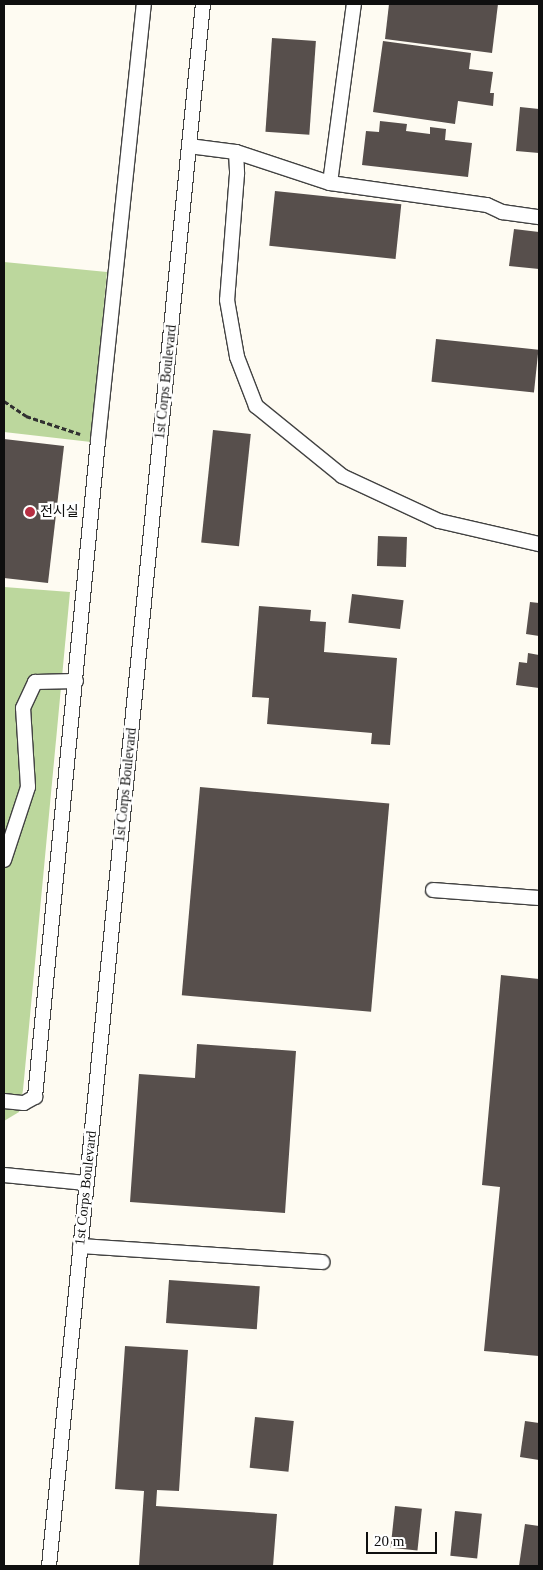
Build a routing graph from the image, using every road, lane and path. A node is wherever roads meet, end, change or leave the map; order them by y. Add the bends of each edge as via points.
1 (144, 4) edge
2 (203, 4) edge
3 (354, 4) edge
4 (190, 146) junction
5 (236, 152) junction
6 (330, 183) junction
7 (539, 217) edge
8 (4, 401) edge
9 (98, 440) junction
10 (539, 544) edge
11 (76, 681) junction
12 (4, 860) edge
13 (433, 890) dead end
14 (539, 898) edge
15 (4, 1101) edge
16 (4, 1175) edge
17 (86, 1183) junction
18 (80, 1246) junction
19 (322, 1262) dead end
20 (50, 1566) edge

1 - 9 lane
2 - 4 lane, 1st Corps Boulevard
3 - 6 lane
4 - 5 lane
4 - 17 lane, 1st Corps Boulevard
5 - 6 lane
5 - 10 lane via 227,300 237,357 256,406 342,476 438,521
6 - 7 lane via 486,205 502,212
8 - 9 path via 26,416
9 - 11 lane
11 - 12 lane via 35,682 23,708 28,787
11 - 15 lane via 35,1097 24,1103
13 - 14 lane
16 - 17 lane
17 - 18 lane, 1st Corps Boulevard
18 - 19 lane
18 - 20 lane, 1st Corps Boulevard

